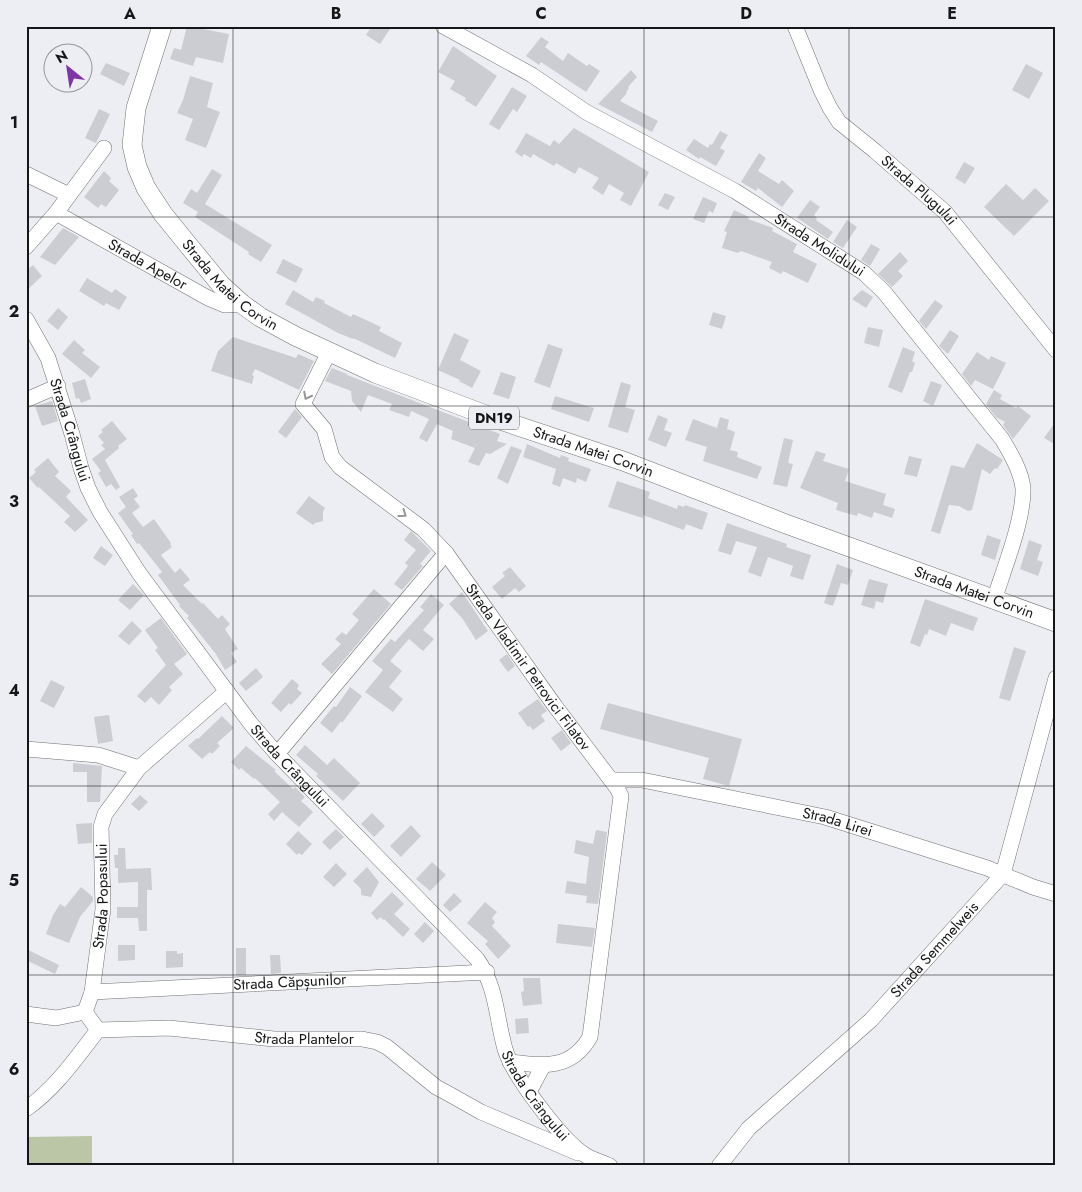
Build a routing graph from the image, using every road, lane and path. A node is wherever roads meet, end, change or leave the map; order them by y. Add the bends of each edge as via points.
1 (162, 26) edge
2 (442, 26) edge
3 (795, 26) edge
4 (104, 148) dead end
5 (26, 174) edge
6 (69, 195) junction
7 (56, 213) junction
8 (26, 247) edge
9 (242, 304) junction
10 (26, 319) edge
11 (1056, 350) edge
12 (329, 352) junction
13 (58, 386) junction
14 (26, 400) edge
15 (446, 554) junction
16 (994, 600) junction
17 (1056, 622) edge
18 (1056, 678) edge
19 (227, 691) junction
20 (26, 749) edge
21 (277, 754) junction
22 (139, 768) junction
23 (612, 780) junction
24 (1003, 874) junction
25 (1056, 894) edge
26 (486, 972) junction
27 (92, 992) junction
28 (85, 1012) junction
29 (26, 1014) edge
30 (98, 1030) junction
31 (510, 1062) junction
32 (543, 1066) junction
33 (530, 1092) junction
34 (26, 1109) edge
35 (586, 1156) junction
36 (610, 1166) edge
37 (720, 1166) edge

1 - 9 main road, Strada Matei Corvin / DN19 via 136,108 132,145 137,167 163,214 221,284
2 - 16 street, Strada Molidului via 532,75 586,112 735,191 864,273 884,292 1002,439 1019,472 1023,487 1018,524
3 - 11 street, Strada Plugului via 821,90 839,122 945,212
4 - 6 street
5 - 6 street
6 - 7 street
7 - 8 street
7 - 9 street, Strada Apelor via 208,298 225,305
9 - 12 main road, Strada Matei Corvin / DN19 via 260,317
10 - 13 street, Strada Crângului via 48,358
12 -> 15 street, Strada Vladimir Petrovici Filatov via 303,404 324,429 332,457 340,467 423,528
12 - 16 main road, Strada Matei Corvin / DN19 via 482,414 623,461
13 - 14 street
13 - 19 street, Strada Crângului via 80,468 100,512 139,573
15 - 21 street
15 - 23 street, Strada Vladimir Petrovici Filatov
16 - 17 main road, Strada Matei Corvin / DN19
18 - 24 street, Strada Semmelweis
19 - 21 street, Strada Crângului
19 - 22 street, Strada Popasului
20 - 22 street via 98,755
21 - 26 street, Strada Crângului via 478,959
22 - 27 street, Strada Popasului via 100,827 103,908
23 - 24 street, Strada Lirei via 642,780 825,817
23 - 32 street via 621,796 621,805 590,1036 583,1048 571,1058
24 - 25 street, Strada Lirei
24 - 37 street, Strada Semmelweis via 871,1020 748,1128
26 - 27 street, Strada Căpșunilor
26 - 31 street, Strada Crângului
27 - 28 street, Strada Popasului
28 - 29 street via 56,1018
28 - 30 street
30 - 34 street via 56,1083
30 - 35 street, Strada Plantelor via 169,1028 274,1039 362,1039 377,1042 457,1099
31 - 32 street
31 - 33 street, Strada Crângului
32 - 33 street
33 - 35 street, Strada Crângului via 568,1141
35 - 36 street, Strada Crângului

